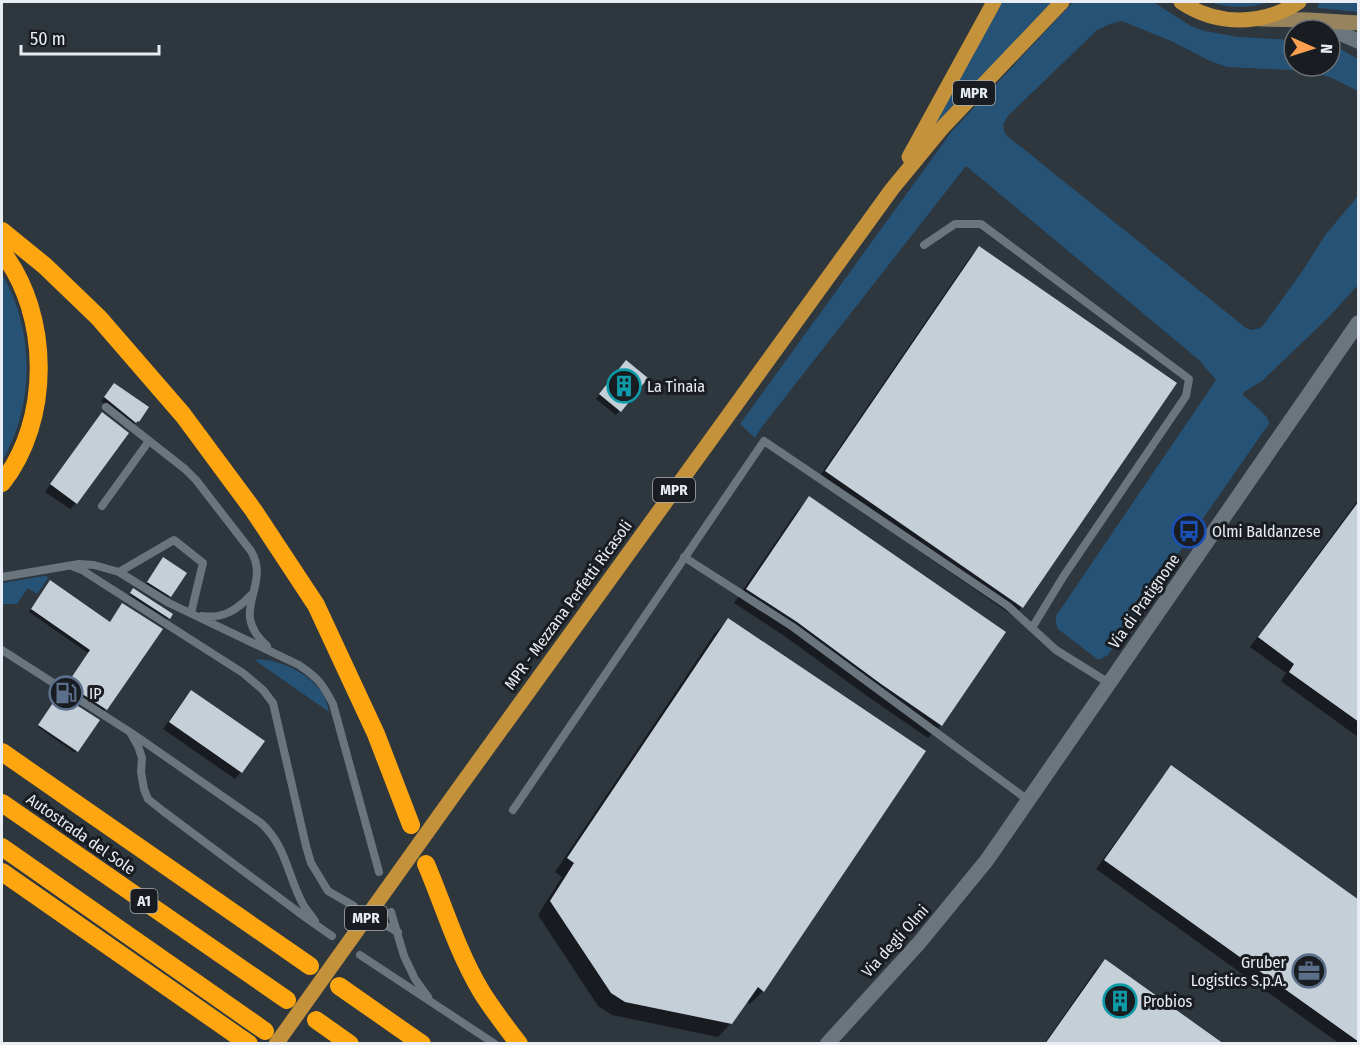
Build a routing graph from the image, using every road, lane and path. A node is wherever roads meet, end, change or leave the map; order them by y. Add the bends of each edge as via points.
1 (993, 2) edge
2 (1062, 2) edge
3 (1181, 2) edge
4 (1299, 2) edge
5 (1256, 19) junction
6 (1282, 19) edge
7 (1342, 22) edge
8 (1359, 23) edge
9 (1342, 34) edge
10 (1359, 41) edge
11 (892, 189) junction
12 (2, 231) edge
13 (924, 245) dead end
14 (2, 252) edge
15 (1359, 323) edge
16 (106, 407) dead end
17 (149, 441) junction
18 (2, 483) edge
19 (102, 506) dead end
20 (684, 557) junction
21 (70, 565) junction
22 (119, 572) junction
23 (2, 577) edge
24 (253, 593) junction
25 (193, 614) junction
26 (1032, 628) junction
27 (2, 650) edge
28 (274, 653) junction
29 (1109, 683) junction
30 (130, 732) junction
31 (2, 752) edge
32 (1028, 800) junction
33 (2, 803) edge
34 (513, 810) dead end
35 (411, 825) dead end
36 (2, 847) edge
37 (987, 860) joint
38 (426, 864) dead end
39 (2, 872) edge
40 (379, 872) dead end
41 (354, 906) dead end
42 (391, 912) dead end
43 (383, 924) dead end
44 (321, 929) junction
45 (398, 932) junction
46 (332, 936) dead end
47 (360, 955) dead end
48 (310, 966) dead end
49 (339, 986) dead end
50 (287, 1000) dead end
51 (432, 1002) junction
52 (316, 1020) dead end
53 (271, 1037) edge
54 (249, 1044) edge
55 (350, 1044) edge
56 (422, 1044) edge
57 (495, 1044) edge
58 (519, 1044) edge
59 (826, 1044) edge

1 - 11 main road, MPR - Mezzana Perfetti Ricasoli / MPR
2 - 11 main road, MPR - Mezzana Perfetti Ricasoli / MPR via 943,127
3 - 5 main road via 1226,20
4 - 5 main road
5 - 6 main road
7 - 8 main road
9 - 10 street
11 - 53 main road, MPR - Mezzana Perfetti Ricasoli / MPR via 456,792
12 - 35 highway via 99,318 183,415 254,511 316,605 376,734
13 - 26 lane via 955,224 981,224 1189,379 1186,396
14 - 18 highway via 20,281 31,310 39,368 31,426 21,453
15 - 29 street, Via di Pratignone
16 - 17 lane
17 - 19 lane
17 - 24 lane via 196,480 251,551 258,574
20 - 26 lane via 764,441 1008,606
20 - 32 lane via 793,627
20 - 34 lane
21 - 22 lane via 94,565
21 - 23 lane
21 - 41 lane via 243,672 263,690 273,703 310,863 328,891
22 - 25 lane
22 - 25 lane via 174,540 203,563
24 - 25 lane via 243,604 219,617
24 - 28 lane via 249,608 251,624 258,638
25 - 28 lane
26 - 29 lane via 1056,650
27 - 30 lane
28 - 40 lane via 299,664 322,683 333,704
29 - 32 street, Via di Pratignone
30 - 44 lane via 271,832 304,907
30 - 44 lane via 142,758 141,772 148,799
31 - 48 highway
32 - 37 street, Via di Pratignone
33 - 50 highway, Autostrada del Sole / A1
36 - 53 highway, A1
37 - 59 street, Via degli Olmi via 920,943
38 - 58 highway via 481,990
39 - 54 highway
42 - 45 lane
43 - 45 lane
44 - 46 lane
45 - 51 lane via 415,979
47 - 51 lane
49 - 56 highway
51 - 57 lane
52 - 55 highway

